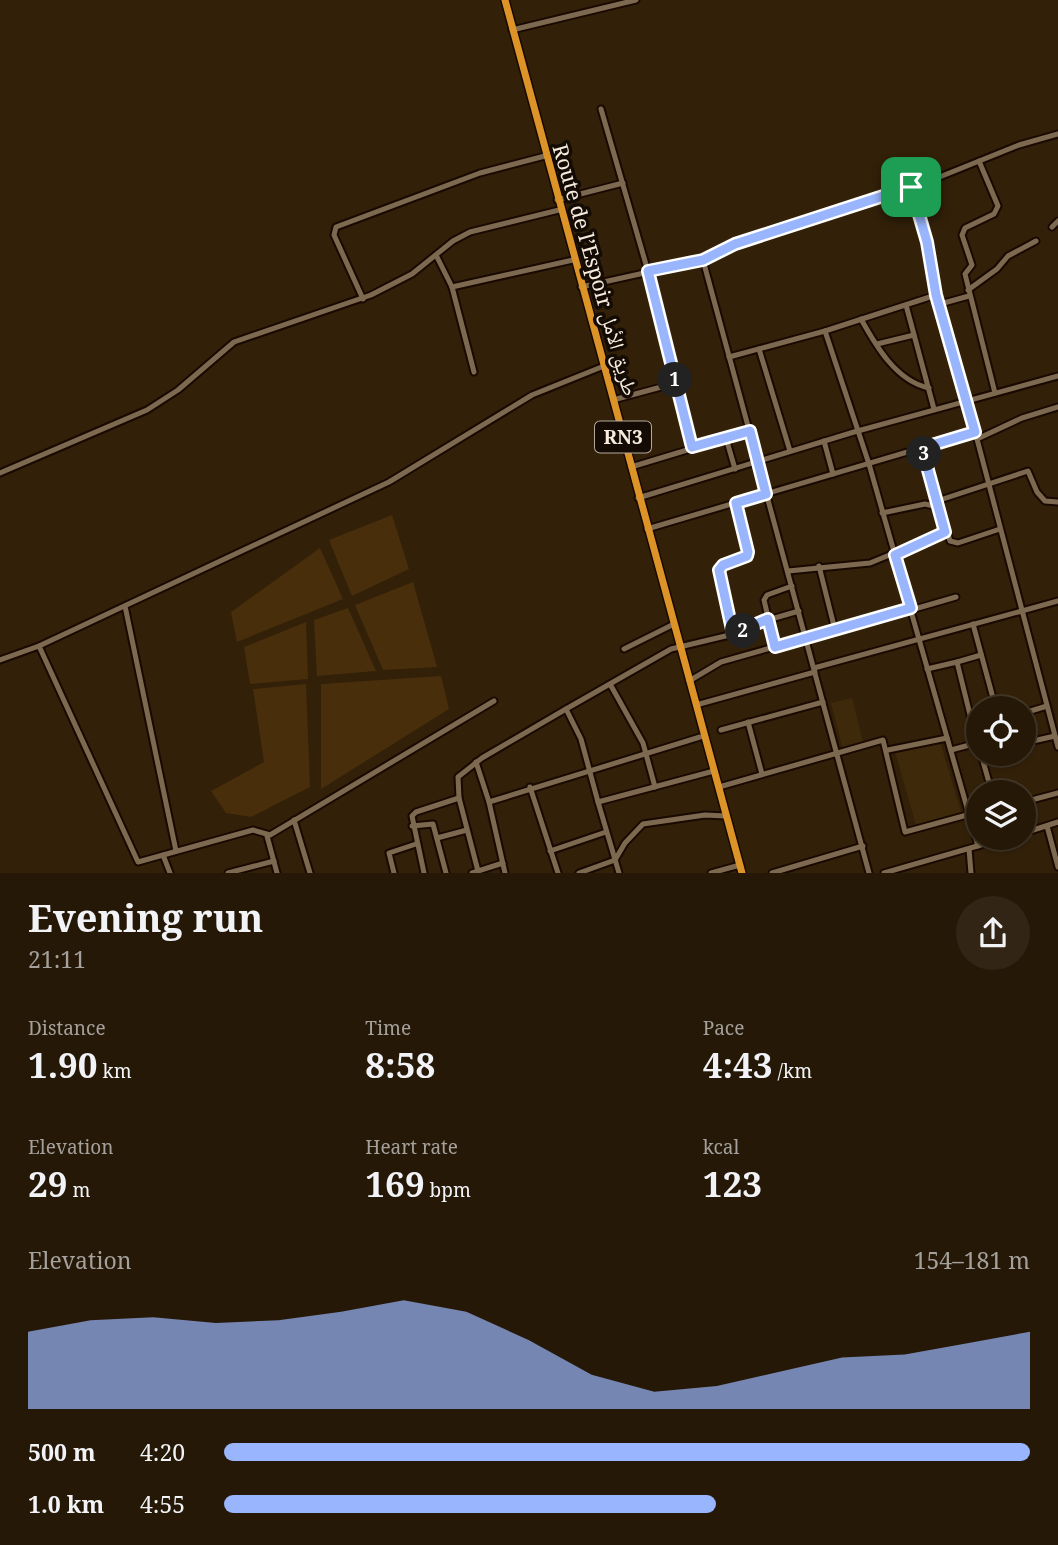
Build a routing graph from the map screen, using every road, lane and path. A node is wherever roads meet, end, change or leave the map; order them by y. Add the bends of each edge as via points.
1 (505, 0) edge
2 (636, 0) edge
3 (512, 30) junction
4 (601, 108) dead end
5 (1058, 134) edge
6 (545, 156) junction
7 (979, 161) junction
8 (623, 183) junction
9 (911, 187) junction
10 (557, 200) junction
11 (559, 210) junction
12 (1058, 221) edge
13 (1052, 227) dead end
14 (1036, 241) dead end
15 (436, 255) junction
16 (573, 260) junction
17 (703, 260) junction
18 (648, 271) junction
19 (452, 287) junction
20 (581, 287) junction
21 (968, 293) junction
22 (936, 295) junction
23 (363, 299) junction
24 (940, 304) junction
25 (906, 305) junction
26 (861, 319) junction
27 (825, 331) junction
28 (914, 335) junction
29 (877, 344) junction
30 (759, 349) junction
31 (729, 357) junction
32 (604, 366) junction
33 (474, 372) dead end
34 (1058, 376) edge
35 (676, 383) junction
36 (929, 388) junction
37 (995, 393) junction
38 (613, 400) junction
39 (967, 401) junction
40 (1058, 407) edge
41 (934, 409) junction
42 (858, 430) junction
43 (750, 431) junction
44 (976, 436) junction
45 (726, 438) junction
46 (824, 440) junction
47 (692, 447) junction
48 (922, 448) junction
49 (790, 451) junction
50 (759, 461) junction
51 (869, 464) junction
52 (631, 467) junction
53 (735, 469) junction
54 (0, 473) edge
55 (833, 474) junction
56 (988, 484) junction
57 (766, 494) junction
58 (638, 498) junction
59 (1058, 502) edge
60 (736, 503) junction
61 (938, 504) junction
62 (882, 513) junction
63 (647, 529) junction
64 (1000, 529) junction
65 (945, 532) junction
66 (895, 555) junction
67 (819, 566) junction
68 (788, 571) junction
69 (792, 586) junction
70 (956, 597) dead end
71 (1058, 601) edge
72 (125, 606) junction
73 (911, 609) junction
74 (799, 611) junction
75 (1023, 611) junction
76 (768, 619) junction
77 (674, 624) junction
78 (973, 624) junction
79 (835, 631) junction
80 (733, 634) junction
81 (806, 639) junction
82 (919, 639) junction
83 (39, 646) junction
84 (680, 646) junction
85 (775, 647) junction
86 (624, 649) dead end
87 (981, 655) junction
88 (0, 660) edge
89 (957, 662) junction
90 (927, 669) junction
91 (815, 670) junction
92 (689, 681) junction
93 (610, 684) junction
94 (992, 696) edge
95 (966, 699) edge
96 (494, 701) dead end
97 (823, 702) junction
98 (696, 705) junction
99 (1047, 706) junction
100 (566, 709) junction
101 (1036, 709) edge
102 (748, 722) junction
103 (721, 730) dead end
104 (1055, 736) junction
105 (700, 737) dead end
106 (947, 738) junction
107 (1036, 740) edge
108 (966, 747) edge
109 (1058, 747) edge
110 (888, 750) junction
111 (951, 750) junction
112 (646, 752) junction
113 (837, 754) junction
114 (476, 762) junction
115 (589, 770) junction
116 (715, 771) junction
117 (762, 774) junction
118 (530, 787) junction
119 (655, 787) junction
120 (719, 787) junction
121 (1058, 793) edge
122 (459, 797) junction
123 (1036, 799) edge
124 (597, 802) junction
125 (489, 803) junction
126 (966, 806) edge
127 (966, 815) edge
128 (726, 816) junction
129 (294, 820) junction
130 (1058, 822) edge
131 (412, 826) junction
132 (1047, 826) junction
133 (1036, 829) edge
134 (467, 830) junction
135 (606, 832) junction
136 (267, 836) junction
137 (437, 838) junction
138 (416, 844) junction
139 (863, 846) junction
140 (966, 850) edge
141 (969, 850) edge
142 (176, 851) junction
143 (550, 851) junction
144 (163, 855) junction
145 (615, 860) junction
146 (274, 861) junction
147 (503, 863) junction
148 (1058, 867) edge
149 (741, 869) edge
150 (904, 870) edge
151 (475, 872) edge
152 (170, 873) edge
153 (228, 873) edge
154 (277, 873) edge
155 (310, 873) edge
156 (394, 873) edge
157 (424, 873) edge
158 (446, 873) edge
159 (505, 873) edge
160 (558, 873) edge
161 (579, 873) edge
162 (619, 873) edge
163 (711, 873) edge
164 (772, 873) edge
165 (869, 873) edge
166 (884, 873) edge
167 (971, 873) edge

1 - 3 highway, Route de l’Espoir طريق الأمل / RN3
2 - 3 street
3 - 6 highway, Route de l’Espoir طريق الأمل / RN3
4 - 8 street
5 - 7 street
6 - 10 highway, Route de l’Espoir طريق الأمل / RN3
6 - 23 street via 480,173 336,227 334,235
7 - 9 street
7 - 21 street via 998,206 991,216 962,231 972,265 965,274
8 - 10 street
8 - 18 street
9 - 17 street via 735,244
9 - 22 street
10 - 11 highway, Route de l’Espoir طريق الأمل / RN3
11 - 15 street via 483,227
11 - 16 highway, Route de l’Espoir طريق الأمل / RN3
12 - 13 street
14 - 21 street via 1008,256
15 - 19 street
15 - 23 street via 412,274
16 - 19 street
16 - 20 highway, Route de l’Espoir طريق الأمل / RN3
17 - 18 street
17 - 31 street
18 - 20 street
18 - 35 street
19 - 33 street
20 - 32 highway, Route de l’Espoir طريق الأمل / RN3
21 - 24 street
21 - 37 street
22 - 24 street
22 - 25 street
23 - 54 street via 234,342 147,410
24 - 39 street
25 - 26 street
25 - 28 street
26 - 27 street
26 - 29 street
27 - 30 street
27 - 42 street
28 - 29 street
28 - 36 street
29 - 36 street via 905,377
30 - 31 street
30 - 49 street
31 - 43 street
32 - 38 highway, Route de l’Espoir طريق الأمل / RN3
32 - 72 street via 532,395 389,482
34 - 37 street
35 - 38 street
35 - 47 street
36 - 41 street
37 - 39 street
38 - 52 highway, Route de l’Espoir طريق الأمل / RN3
39 - 41 street
39 - 44 street
40 - 44 street
41 - 42 street
42 - 46 street
42 - 51 street
43 - 45 street
43 - 50 street
44 - 48 street
44 - 56 street
45 - 47 street
45 - 53 street
46 - 49 street
46 - 55 street
47 - 52 street
48 - 51 street
48 - 61 street
49 - 50 street
50 - 53 street
50 - 57 street
51 - 55 street
51 - 62 street
52 - 58 highway, Route de l’Espoir طريق الأمل / RN3
53 - 58 street
55 - 57 street
56 - 59 street via 1028,471 1045,501
56 - 61 street
56 - 64 street
57 - 60 street
57 - 68 street
58 - 63 highway, Route de l’Espoir طريق الأمل / RN3
60 - 63 street
60 - 80 street via 748,552 723,565 719,580
61 - 62 street
61 - 65 street
62 - 66 street
63 - 77 highway, Route de l’Espoir طريق الأمل / RN3
64 - 65 street via 955,544
64 - 75 street
65 - 66 street
66 - 67 street via 870,563
66 - 73 street
67 - 68 street
67 - 79 street
68 - 69 street
69 - 74 street
69 - 76 street via 767,595
70 - 73 street
71 - 75 street
72 - 83 street
72 - 142 street
73 - 79 street
73 - 82 street
74 - 76 street
74 - 81 street
75 - 78 street
75 - 99 street
76 - 80 street
76 - 85 street
77 - 84 highway, Route de l’Espoir طريق الأمل / RN3
77 - 86 street
78 - 82 street
78 - 87 street
79 - 81 street
80 - 84 street
81 - 85 street
81 - 91 street
82 - 90 street
82 - 91 street
83 - 88 street
83 - 144 street via 138,862
84 - 92 highway, Route de l’Espoir طريق الأمل / RN3
84 - 93 street
85 - 92 street via 721,662
87 - 89 street
87 - 94 street
89 - 90 street
89 - 95 street
90 - 106 street
91 - 97 street
91 - 98 street
92 - 98 highway, Route de l’Espoir طريق الأمل / RN3
93 - 100 street
93 - 112 street
96 - 129 street
97 - 102 street
97 - 113 street
98 - 116 highway, Route de l’Espoir طريق الأمل / RN3
99 - 101 street
99 - 104 street
100 - 114 street
100 - 115 street
102 - 103 street
102 - 117 street
104 - 107 street
104 - 109 street
105 - 112 street
106 - 110 street
106 - 111 street
108 - 111 street
110 - 113 street via 881,740
110 - 127 street via 905,832
111 - 126 street
112 - 115 street
112 - 119 street
113 - 117 street
113 - 139 street
114 - 122 street via 458,777
114 - 125 street
115 - 118 street
115 - 124 street
116 - 119 street
116 - 120 highway, Route de l’Espoir طريق الأمل / RN3
117 - 120 street
118 - 125 street
118 - 143 street
119 - 124 street
120 - 128 highway, Route de l’Espoir طريق الأمل / RN3
121 - 123 street
122 - 131 street via 414,813
122 - 134 street
124 - 135 street
125 - 147 street
128 - 145 street via 643,824
128 - 149 highway, Route de l’Espoir طريق الأمل / RN3
129 - 136 street
129 - 155 street
130 - 132 street
131 - 137 street via 432,823
131 - 138 street
132 - 133 street
132 - 148 street
134 - 137 street
134 - 151 street
135 - 143 street
135 - 145 street
136 - 142 street via 253,830
136 - 146 street
137 - 158 street
138 - 156 street via 389,853
138 - 157 street
139 - 164 street
139 - 165 street
140 - 150 street
141 - 167 street
142 - 144 street
143 - 160 street
144 - 152 street
145 - 161 street
145 - 162 street
146 - 153 street
146 - 154 street
147 - 151 street
147 - 159 street
149 - 163 street
150 - 166 street

